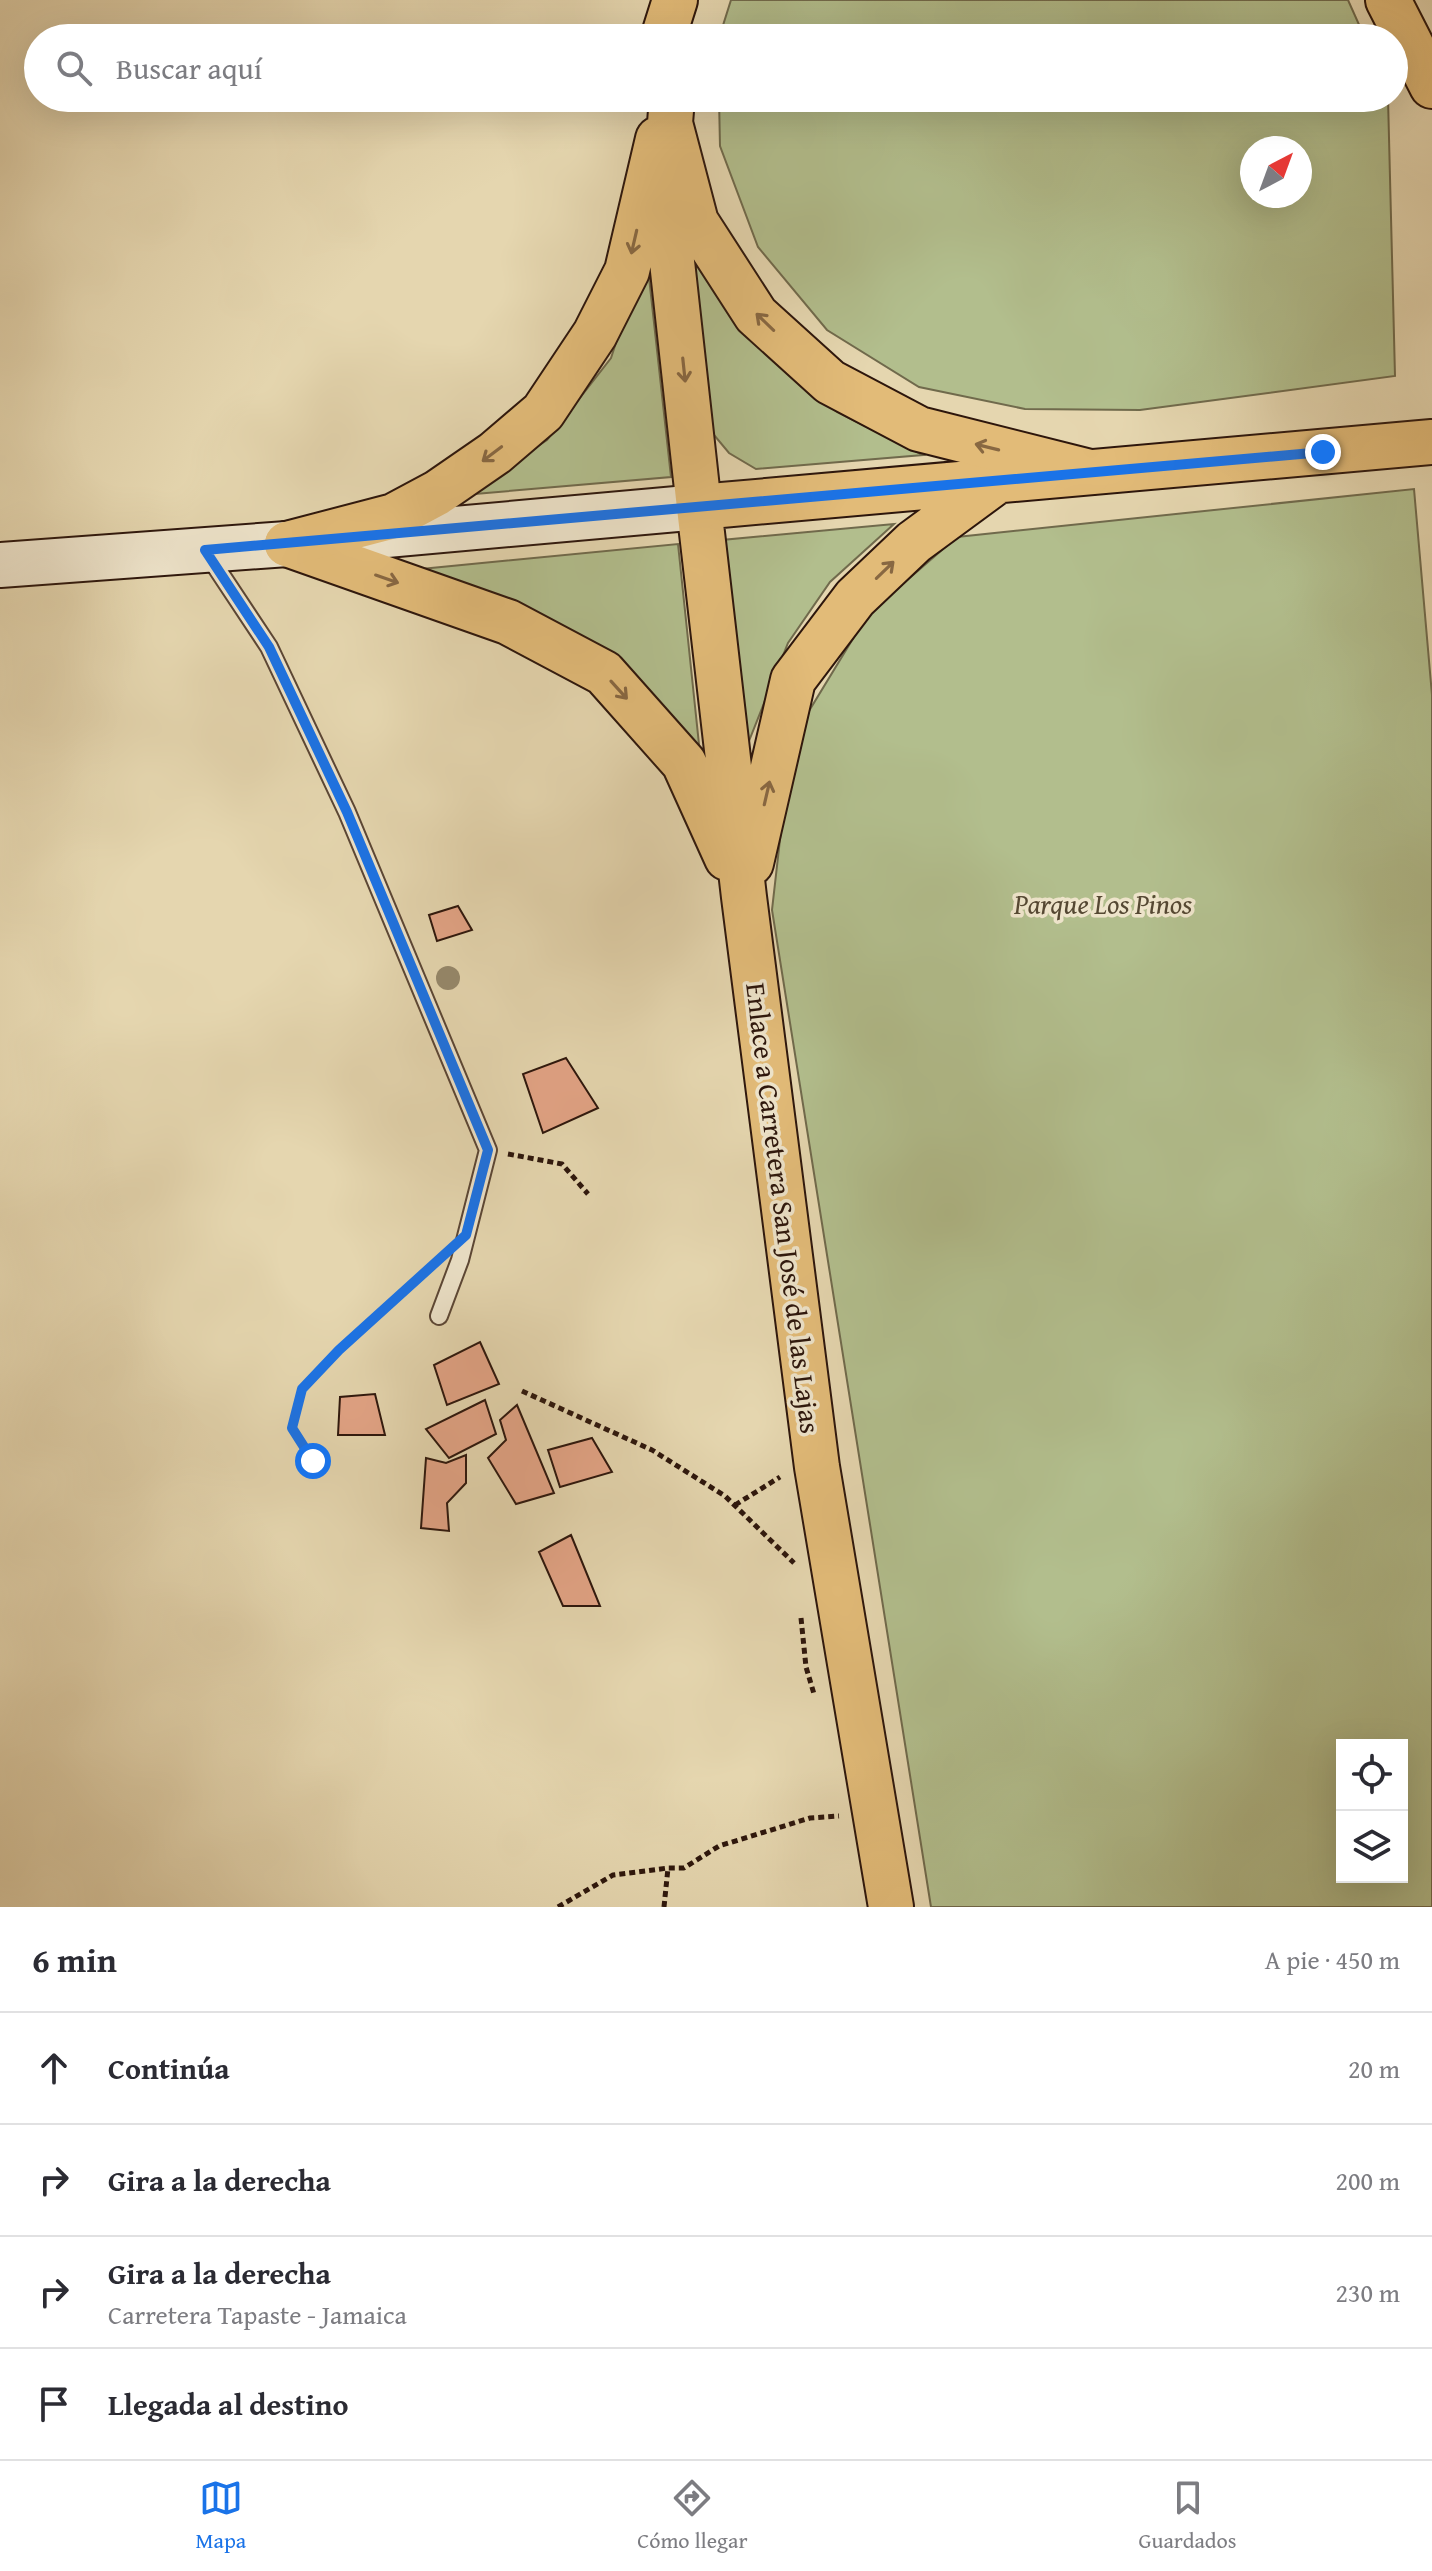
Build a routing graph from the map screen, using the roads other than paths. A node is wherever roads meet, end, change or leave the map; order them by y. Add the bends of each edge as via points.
1 (675, 0) edge
2 (690, 0) edge
3 (1388, 0) edge
4 (667, 24) edge
5 (682, 24) edge
6 (1400, 24) edge
7 (1408, 39) edge
8 (1432, 86) edge
9 (671, 112) edge
10 (657, 119) edge
11 (1432, 442) edge
12 (1090, 472) junction
13 (998, 481) junction
14 (699, 507) junction
15 (287, 544) junction
16 (205, 550) junction
17 (0, 565) edge
18 (744, 897) junction
19 (439, 1316) dead end
20 (891, 1907) edge

1 - 4 main road
2 - 5 main road
3 - 6 main road
7 - 8 main road
12 -> 9 main road via 919,429 830,382 756,315 696,222
10 -> 14 main road, Enlace a Carretera San José de las Lajas
10 -> 15 main road via 627,271 595,334 543,412 495,453 394,516
11 - 12 main road
12 - 13 main road
13 - 14 main road
18 -> 13 main road via 793,680 865,589 914,542
14 - 15 main road
14 - 18 main road, Enlace a Carretera San José de las Lajas
15 - 16 main road
15 -> 18 main road via 508,622 604,673 684,763
16 - 17 main road
16 - 19 lane via 269,647 347,812 488,1150 460,1260
18 - 20 main road, Enlace a Carretera San José de las Lajas via 817,1467

